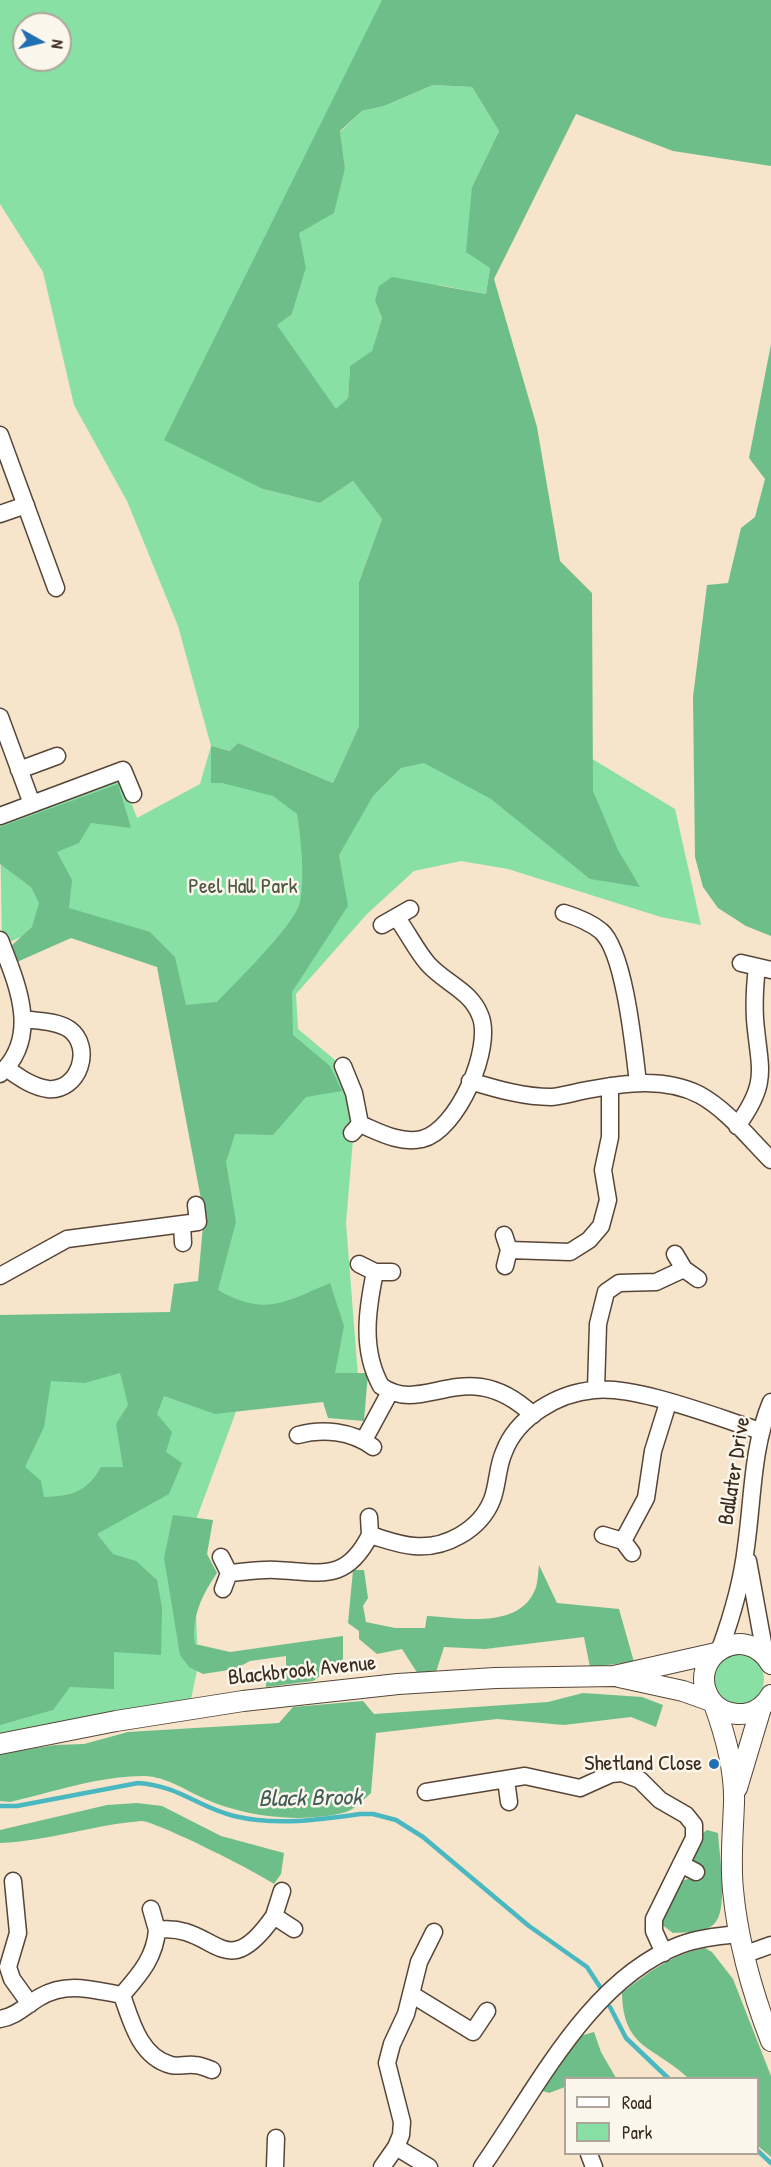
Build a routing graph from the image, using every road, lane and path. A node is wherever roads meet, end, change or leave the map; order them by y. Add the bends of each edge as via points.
1 (0, 435) edge
2 (26, 505) junction
3 (0, 514) edge
4 (56, 588) dead end
5 (0, 717) edge
6 (57, 756) dead end
7 (20, 770) junction
8 (133, 794) dead end
9 (32, 804) junction
10 (0, 816) edge
11 (564, 913) dead end
12 (396, 917) dead end
13 (0, 940) edge
14 (756, 967) edge
15 (24, 1019) junction
16 (343, 1066) dead end
17 (3, 1071) edge
18 (470, 1081) junction
19 (638, 1083) junction
20 (610, 1086) junction
21 (737, 1126) junction
22 (771, 1160) edge
23 (196, 1205) dead end
24 (182, 1224) junction
25 (183, 1243) dead end
26 (506, 1250) dead end
27 (675, 1254) dead end
28 (359, 1264) dead end
29 (684, 1269) junction
30 (375, 1272) junction
31 (392, 1272) dead end
32 (0, 1276) edge
33 (698, 1279) dead end
34 (596, 1389) junction
35 (390, 1392) junction
36 (771, 1402) edge
37 (668, 1403) junction
38 (533, 1415) junction
39 (761, 1431) junction
40 (298, 1435) dead end
41 (369, 1517) dead end
42 (370, 1535) junction
43 (603, 1535) dead end
44 (746, 1549) junction
45 (221, 1557) dead end
46 (718, 1651) junction
47 (768, 1658) edge
48 (614, 1676) junction
49 (766, 1702) edge
50 (713, 1703) junction
51 (0, 1744) edge
52 (506, 1780) junction
53 (426, 1792) dead end
54 (734, 1799) junction
55 (508, 1802) dead end
56 (681, 1864) junction
57 (696, 1872) dead end
58 (13, 1881) dead end
59 (282, 1891) dead end
60 (151, 1909) dead end
61 (8, 1914) edge
62 (274, 1916) junction
63 (294, 1929) dead end
64 (157, 1930) junction
65 (434, 1932) dead end
66 (738, 1934) junction
67 (771, 1945) edge
68 (664, 1953) junction
69 (743, 1954) junction
70 (411, 1994) junction
71 (122, 1995) junction
72 (30, 2004) junction
73 (486, 2011) dead end
74 (0, 2019) edge
75 (771, 2041) edge
76 (212, 2070) dead end
77 (276, 2138) dead end
78 (396, 2147) junction
79 (275, 2167) edge
80 (382, 2167) edge
81 (429, 2167) edge
82 (483, 2167) edge

1 - 2 street
2 - 3 street
2 - 4 street
5 - 7 street
6 - 7 street
7 - 9 street
8 - 9 street via 123,770
9 - 10 street
11 - 19 street via 583,919 602,932 613,948 632,1031
12 - 18 street via 428,964 465,993 480,1014 484,1035
13 - 15 street via 21,997
14 - 21 street via 759,1088
15 - 17 street via 19,1046
15 - 17 street via 58,1024 74,1033 82,1049 80,1066 71,1081 56,1089 28,1083
16 - 18 street via 354,1093 356,1128 399,1139 430,1136 447,1124
18 - 20 street via 514,1094 553,1097
19 - 20 street
19 - 21 street via 667,1084 698,1094
20 - 26 street via 610,1137 603,1170 608,1200 601,1226 590,1240 570,1252
21 - 22 street
23 - 24 street via 198,1222
24 - 25 street
24 - 32 street via 67,1239
27 - 29 street
28 - 30 street
29 - 33 street
29 - 34 street via 656,1282 619,1283 606,1292 598,1324
30 - 31 street
30 - 35 street via 367,1307 368,1347 376,1377
34 - 37 street
34 - 38 street via 564,1397
35 - 38 street via 413,1394 461,1385 486,1386 508,1395
35 - 40 street via 368,1444 324,1430
36 - 39 street, Ballater Drive
37 - 39 street
37 - 43 street via 653,1450 646,1498 628,1547
38 - 42 street via 509,1440 491,1501 466,1532 441,1543 416,1546
39 - 44 street, Ballater Drive
41 - 42 street
42 - 45 street via 350,1563 334,1572 259,1570 226,1581
44 - 46 street, Ballater Drive via 736,1602
44 - 47 street, Ballater Drive
46 - 47 street, Blackbrook Avenue via 739,1644 757,1648
46 - 48 street, Blackbrook Avenue
46 - 50 street via 705,1671 704,1682
48 - 50 street, Blackbrook Avenue via 682,1691
48 - 51 street, Blackbrook Avenue via 495,1678 309,1693 117,1721
49 - 50 street, Blackbrook Avenue via 752,1713 732,1714
49 - 54 street
50 - 54 street via 725,1737
52 - 53 street
52 - 55 street
52 - 56 street via 532,1777 580,1788 611,1774 633,1776 692,1822 694,1838
54 - 66 street via 732,1869
56 - 57 street
56 - 68 street via 653,1923
58 - 61 street
59 - 62 street
60 - 64 street
61 - 72 street via 18,1933 8,1967
62 - 63 street
62 - 64 street via 252,1944 235,1951 187,1932
64 - 71 street via 148,1962
65 - 70 street via 419,1962
66 - 68 street via 689,1942
66 - 69 street
67 - 69 street
68 - 82 street via 627,1978 578,2024
69 - 75 street
70 - 73 street via 473,2032
70 - 78 street via 387,2063 402,2122
71 - 72 street via 66,1987
71 - 76 street via 135,2030 151,2055 171,2065 193,2058
72 - 74 street
77 - 79 street
78 - 80 street
78 - 81 street

